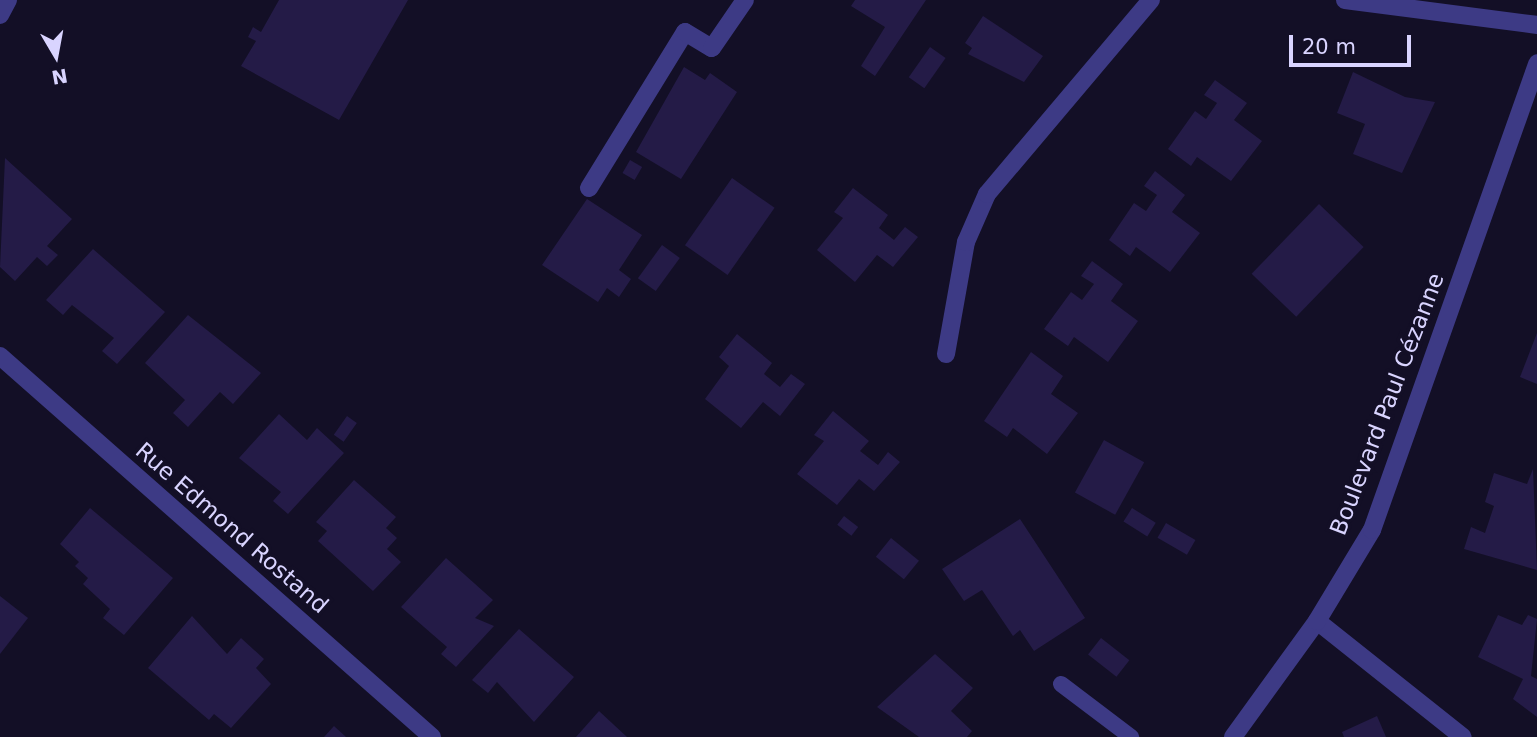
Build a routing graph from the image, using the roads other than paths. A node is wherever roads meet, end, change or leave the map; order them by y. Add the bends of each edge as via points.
1 (8, 0) edge
2 (745, 0) edge
3 (1151, 0) edge
4 (1345, 0) edge
5 (0, 15) edge
6 (1537, 25) edge
7 (1537, 63) edge
8 (589, 188) dead end
9 (946, 354) dead end
10 (0, 356) edge
11 (1317, 621) junction
12 (1061, 684) dead end
13 (1235, 736) edge
14 (432, 737) edge
15 (1131, 737) edge
16 (1463, 737) edge

1 - 5 street
2 - 8 street via 712,48 685,32
3 - 9 street via 988,194 966,242
4 - 6 street
7 - 11 street, Boulevard Paul Cézanne via 1371,530
10 - 14 street, Rue Edmond Rostand
11 - 13 street, Boulevard Paul Cézanne
11 - 16 street
12 - 15 lane

